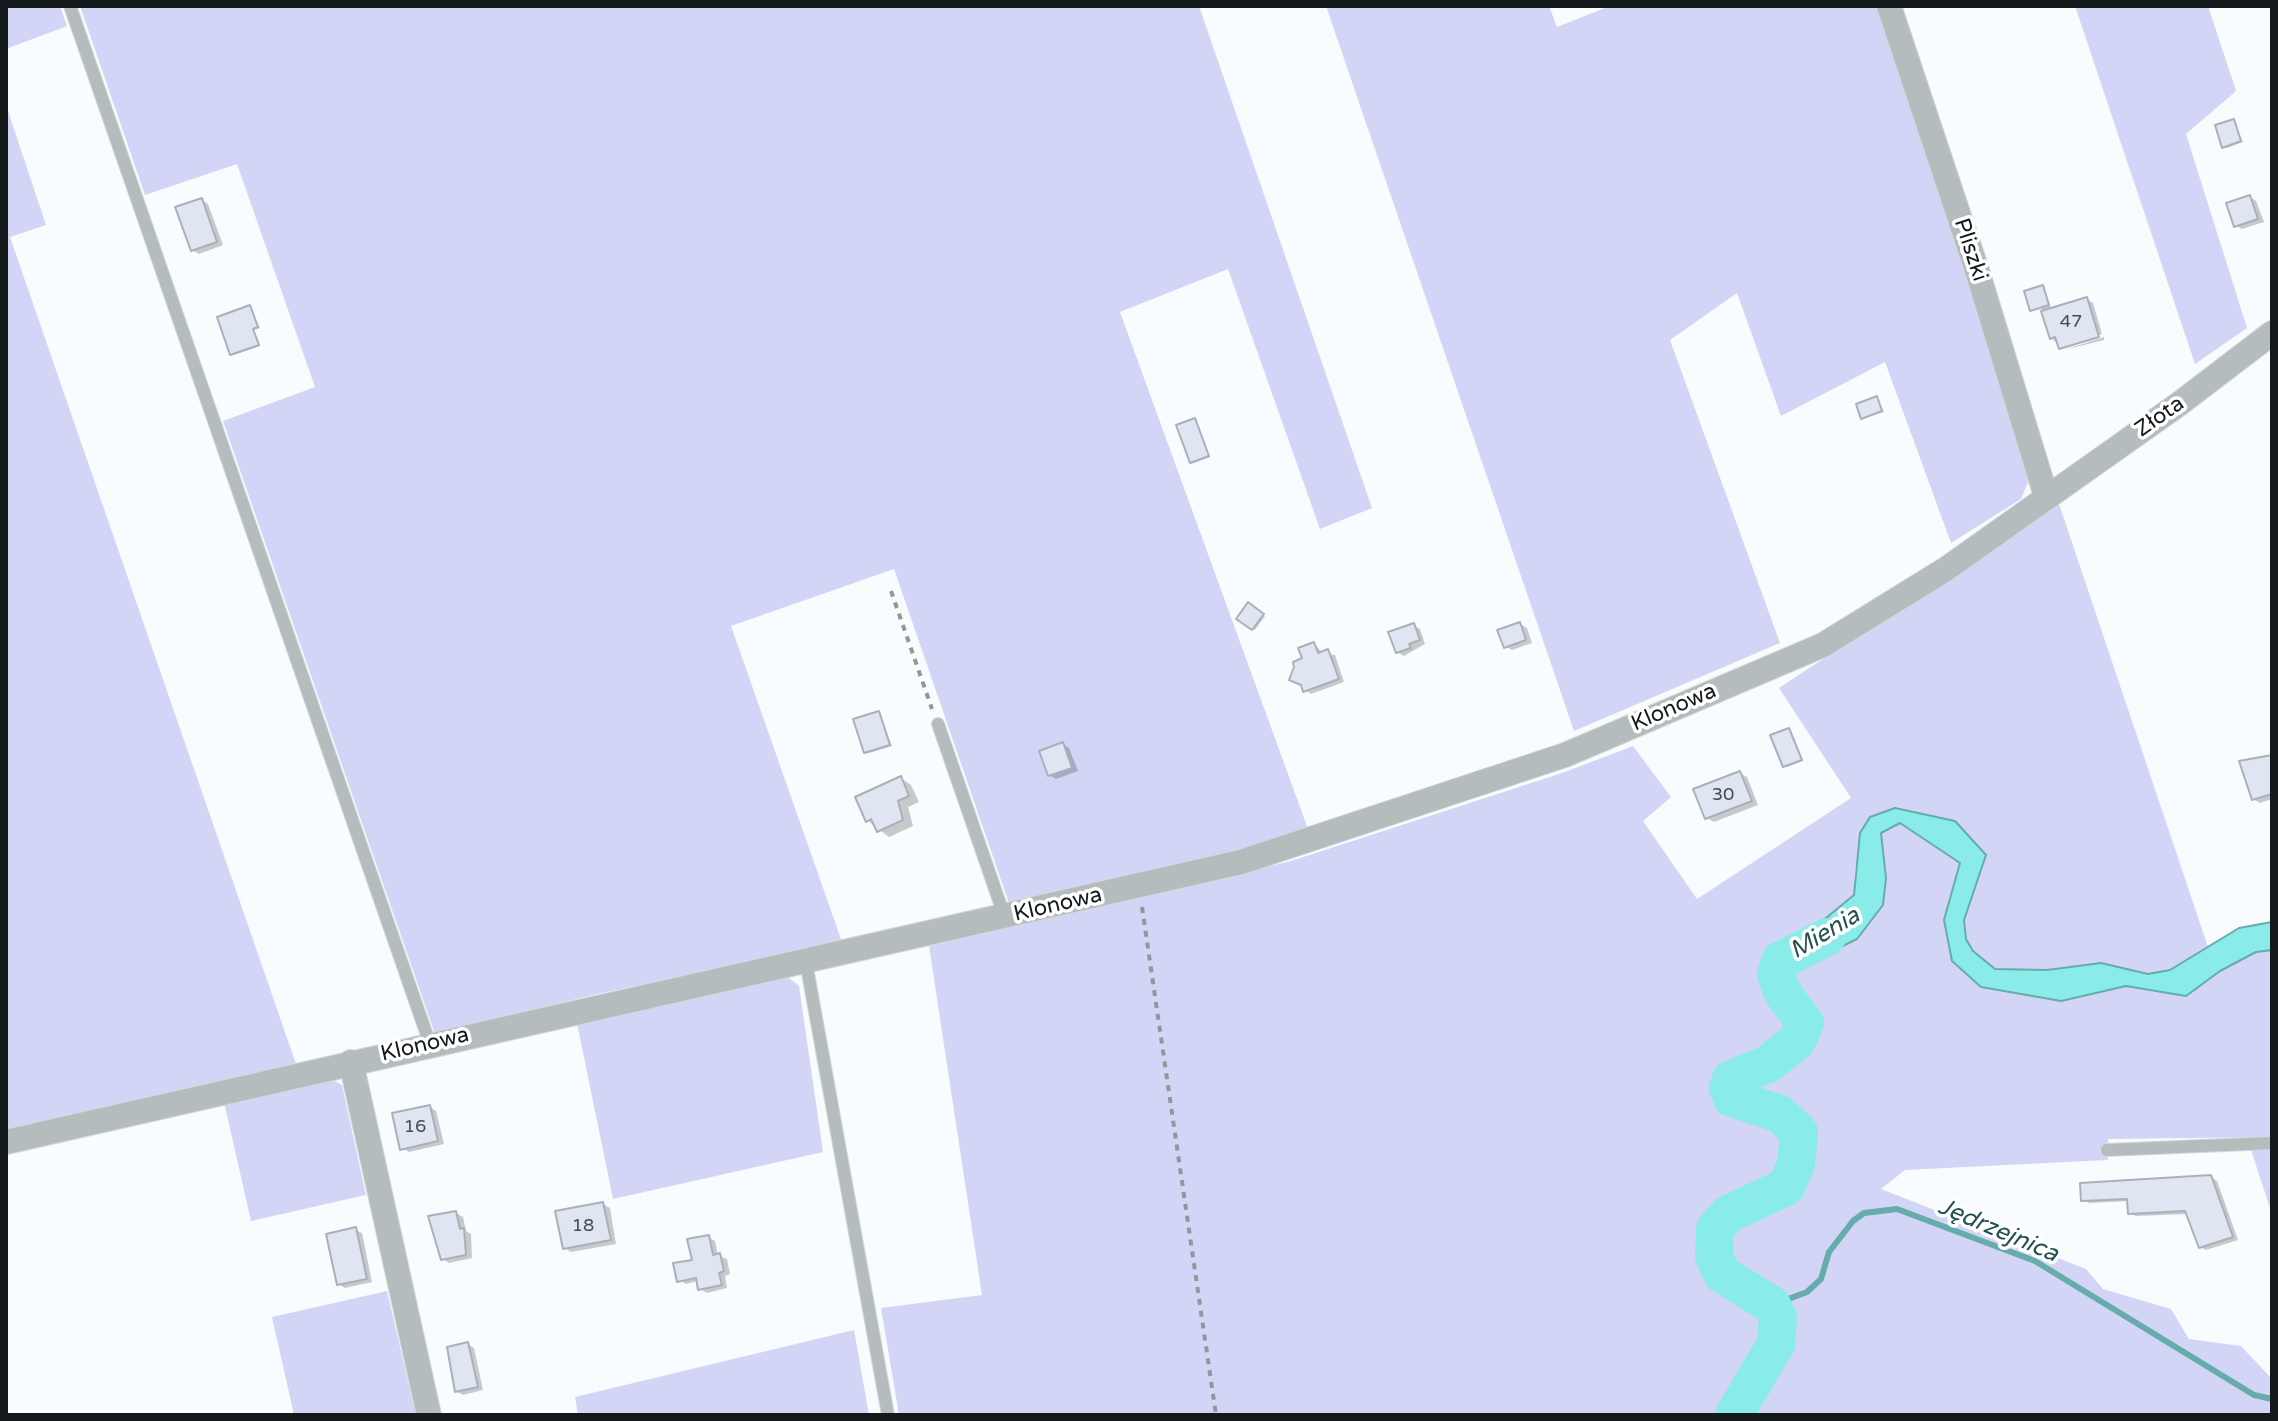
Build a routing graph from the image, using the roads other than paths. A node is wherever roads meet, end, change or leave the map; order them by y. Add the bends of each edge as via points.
1 (70, 6) edge
2 (1889, 6) edge
3 (2272, 333) edge
4 (2046, 496) junction
5 (938, 724) road end
6 (1005, 918) junction
7 (806, 962) junction
8 (430, 1044) junction
9 (351, 1062) junction
10 (6, 1142) edge
11 (2272, 1143) edge
12 (2107, 1150) dead end
13 (429, 1415) edge
14 (888, 1415) edge

1 - 8 lane
2 - 4 street, Pliszki
3 - 4 street, Złota
4 - 6 street, Klonowa via 1946,569 1823,645 1565,755 1241,862
5 - 6 lane
6 - 7 street, Klonowa
7 - 8 street, Klonowa
7 - 14 lane
8 - 9 street, Klonowa
9 - 10 street, Klonowa
9 - 13 street
11 - 12 lane

